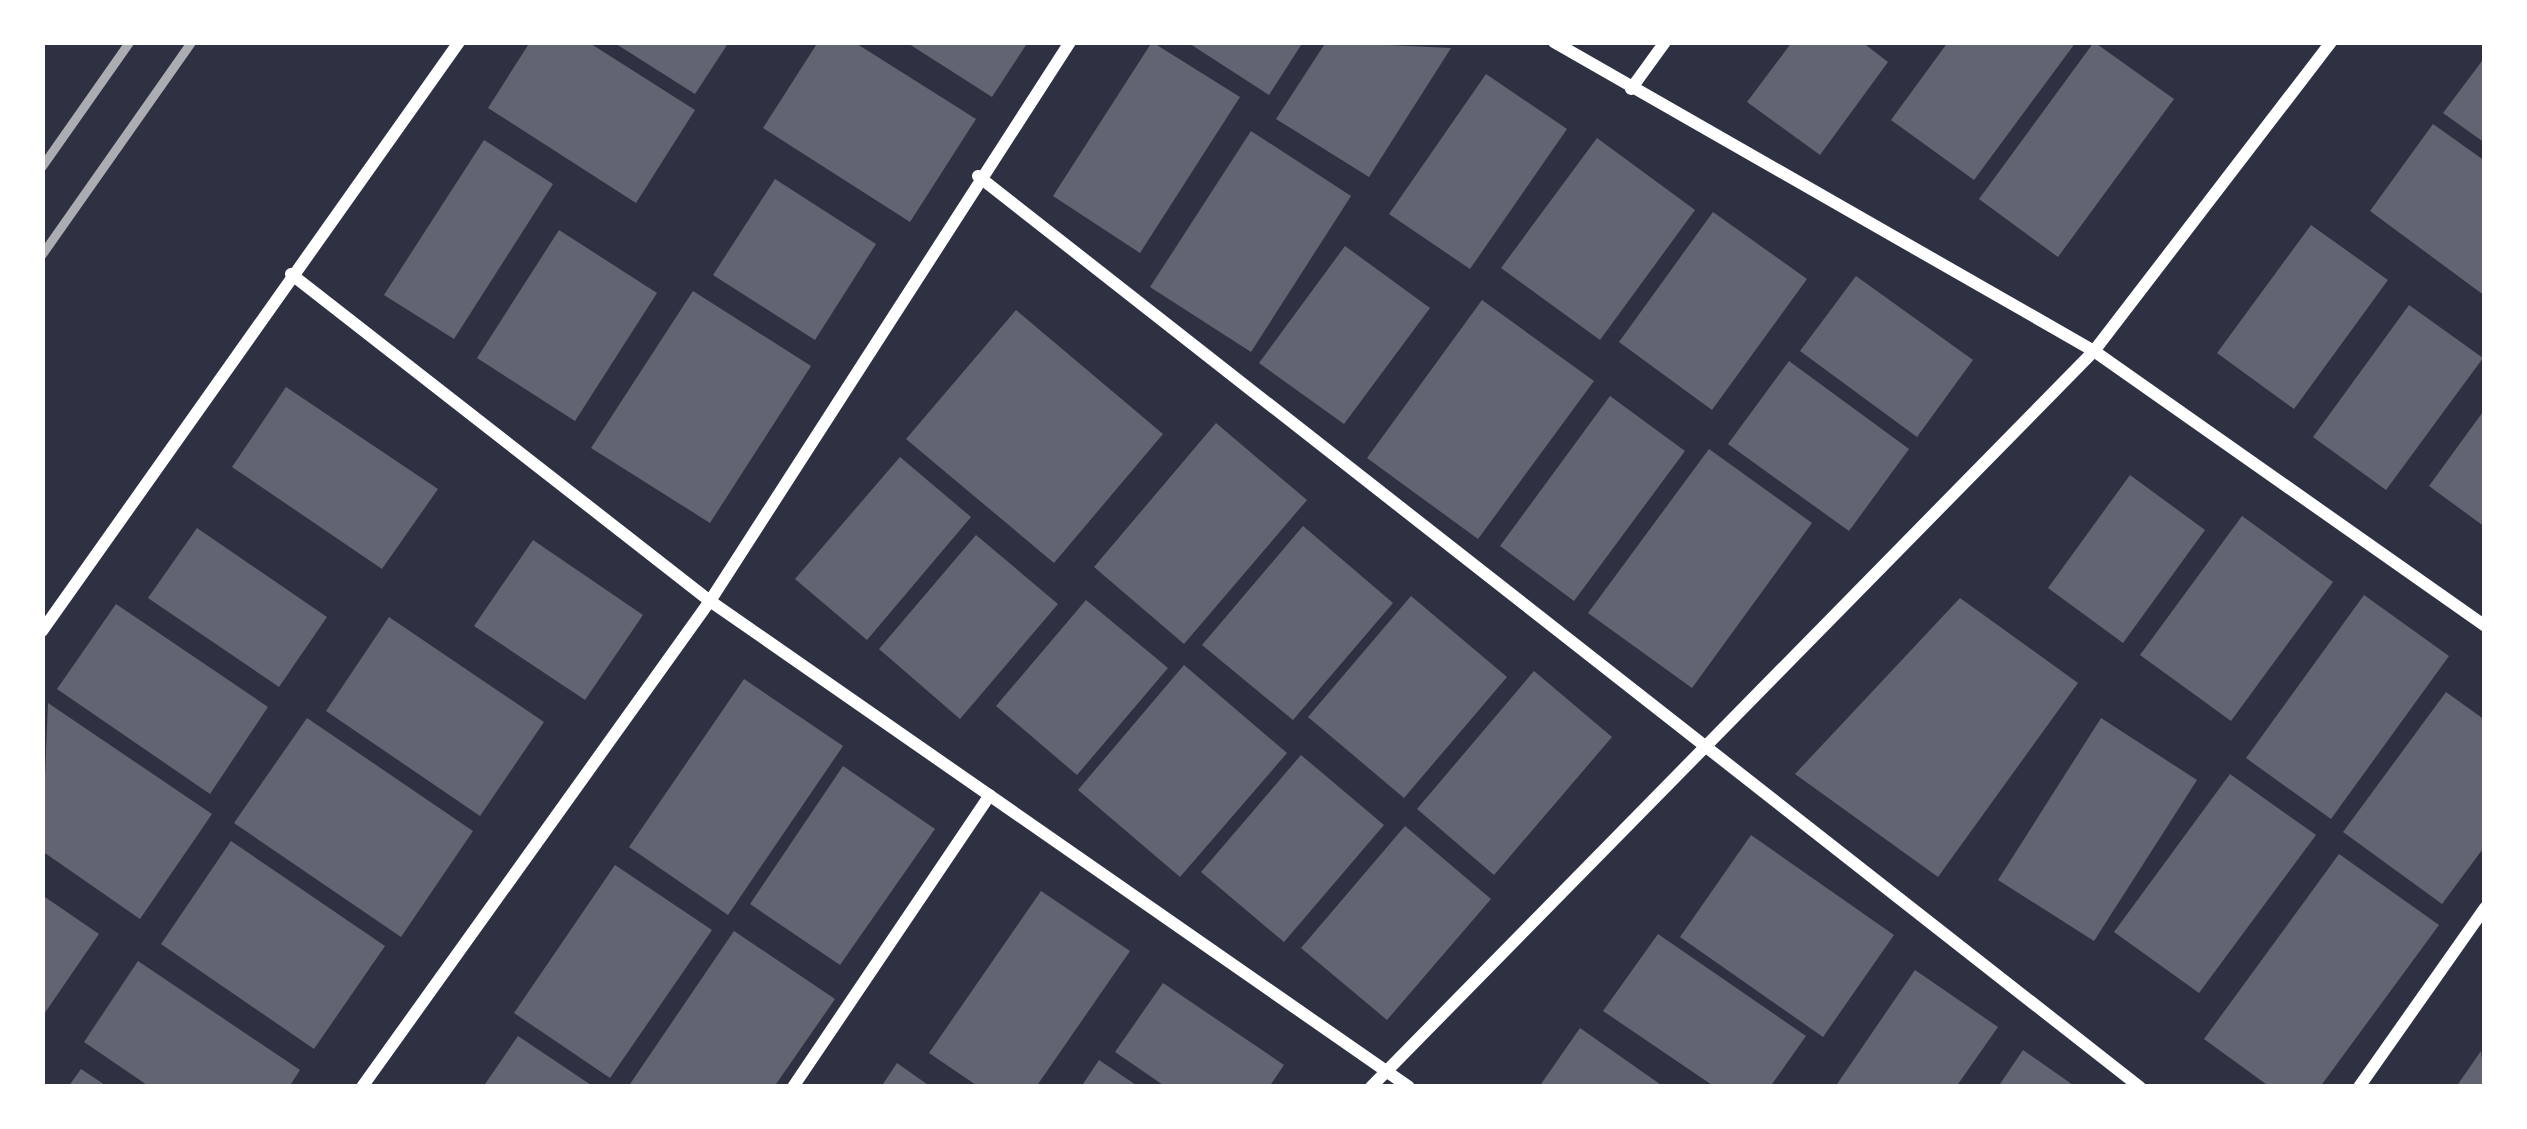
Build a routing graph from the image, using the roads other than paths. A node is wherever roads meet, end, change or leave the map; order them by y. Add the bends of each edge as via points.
1 (459, 42) edge
2 (1070, 42) edge
3 (1554, 42) edge
4 (1665, 42) edge
5 (2331, 42) edge
6 (1630, 89) junction
7 (978, 176) junction
8 (291, 274) junction
9 (2094, 351) junction
10 (710, 601) junction
11 (2485, 626) edge
12 (42, 631) edge
13 (1706, 746) junction
14 (989, 795) junction
15 (2485, 908) edge
16 (1386, 1070) junction
17 (362, 1087) edge
18 (793, 1087) edge
19 (1371, 1087) edge
20 (1409, 1087) edge
21 (2140, 1087) edge
22 (2359, 1087) edge

1 - 8 street
2 - 7 street
3 - 6 street
4 - 6 street
5 - 9 street
6 - 9 street
7 - 10 street
7 - 13 street
8 - 10 street
8 - 12 street
9 - 11 street
9 - 13 street
10 - 14 street
10 - 17 street
13 - 16 street
13 - 21 street
14 - 16 street
14 - 18 street
15 - 22 street
16 - 19 street
16 - 20 street

